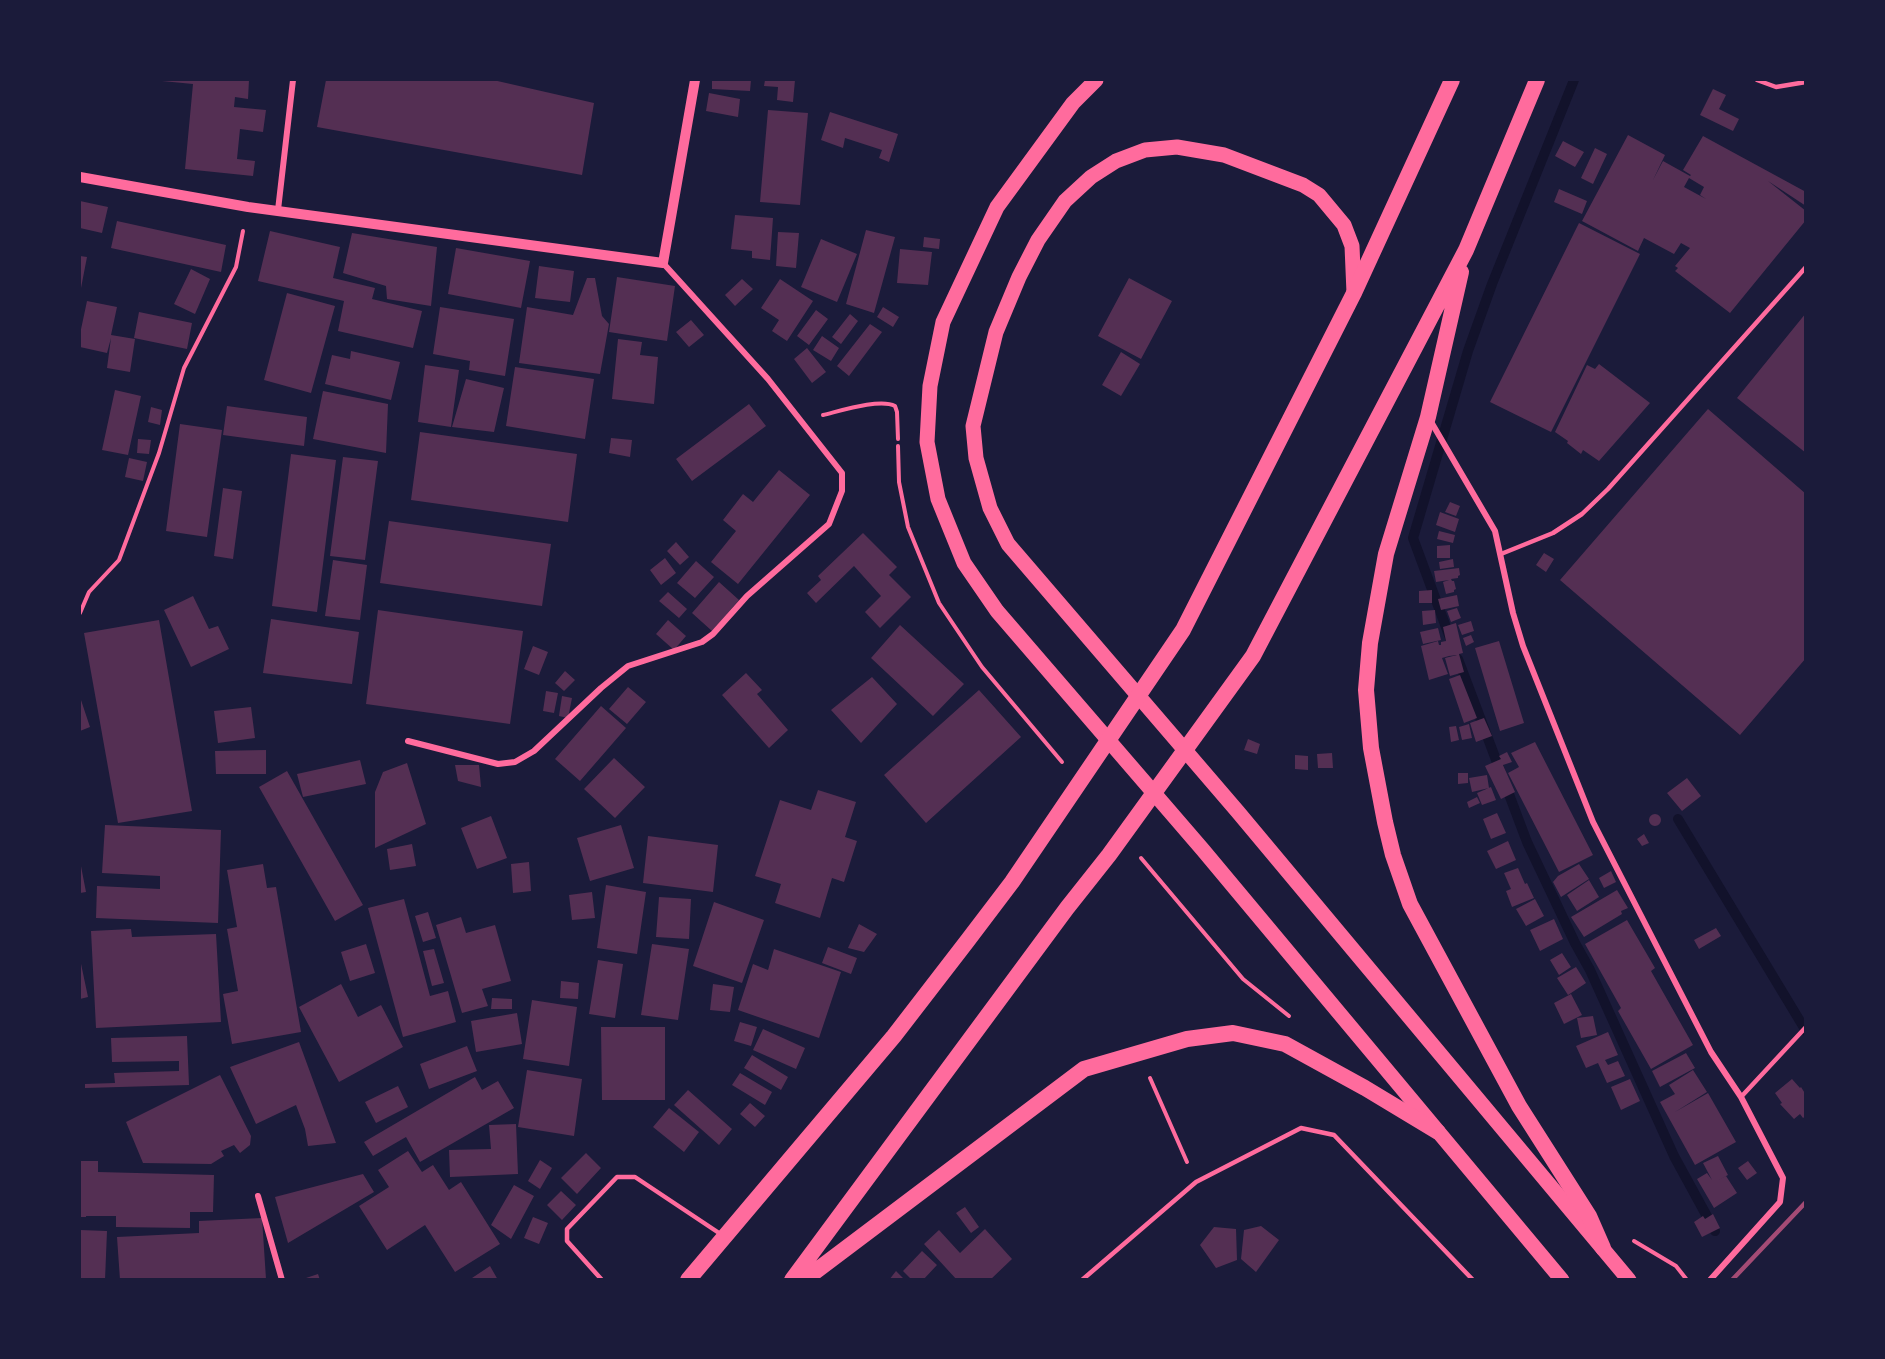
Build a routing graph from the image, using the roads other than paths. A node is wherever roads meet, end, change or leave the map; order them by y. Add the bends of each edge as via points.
1 (292, 80) edge
2 (694, 80) edge
3 (1096, 80) edge
4 (1452, 80) edge
5 (1537, 80) edge
6 (1757, 80) edge
7 (1806, 82) edge
8 (80, 177) edge
9 (278, 210) junction
10 (1466, 250) junction
11 (663, 263) junction
12 (1806, 267) edge
13 (1354, 293) junction
14 (1428, 417) junction
15 (1501, 554) junction
16 (408, 741) dead end
17 (1806, 1027) edge
18 (1741, 1097) junction
19 (1438, 1132) junction
20 (258, 1196) dead end
21 (724, 1237) junction
22 (1602, 1248) junction
23 (282, 1280) edge
24 (602, 1280) edge
25 (688, 1280) edge
26 (792, 1280) edge
27 (804, 1280) edge
28 (1082, 1280) edge
29 (1473, 1280) edge
30 (1562, 1280) edge
31 (1629, 1280) edge
32 (1710, 1280) edge

1 - 9 street
2 - 11 street
3 - 19 main road via 1073,103 997,207 943,322 930,386 927,442 938,499 963,563 997,611
4 - 13 highway
5 - 10 highway
6 - 7 lane via 1776,87
8 - 9 street
9 - 11 street
10 - 14 highway
10 - 26 highway via 1253,656
11 - 16 street via 768,379 842,473 842,492 830,524 747,596 713,634 702,642 628,666 534,751 515,762 498,764
12 - 15 lane via 1582,514 1553,533
13 - 21 highway via 1176,640 999,899 894,1036
13 - 22 main road via 1352,246 1344,225 1319,195 1303,184 1224,155 1177,147 1145,150 1116,161 1065,201 1019,277 996,332 973,426 976,458 990,508 1008,544
14 - 15 street via 1495,531
14 - 22 highway via 1386,554 1370,643 1366,690 1371,748 1385,822 1410,904 1519,1106 1589,1216
15 - 18 street via 1523,646 1593,822 1711,1052
17 - 18 lane
18 - 32 street via 1783,1178 1780,1202
19 - 27 highway via 1285,1044 1233,1034 1187,1039 1084,1069
19 - 30 main road
20 - 23 street
21 - 24 lane via 635,1177 617,1177 567,1229 567,1241
21 - 25 highway
22 - 31 main road
28 - 29 lane via 1196,1182 1301,1128 1334,1135

